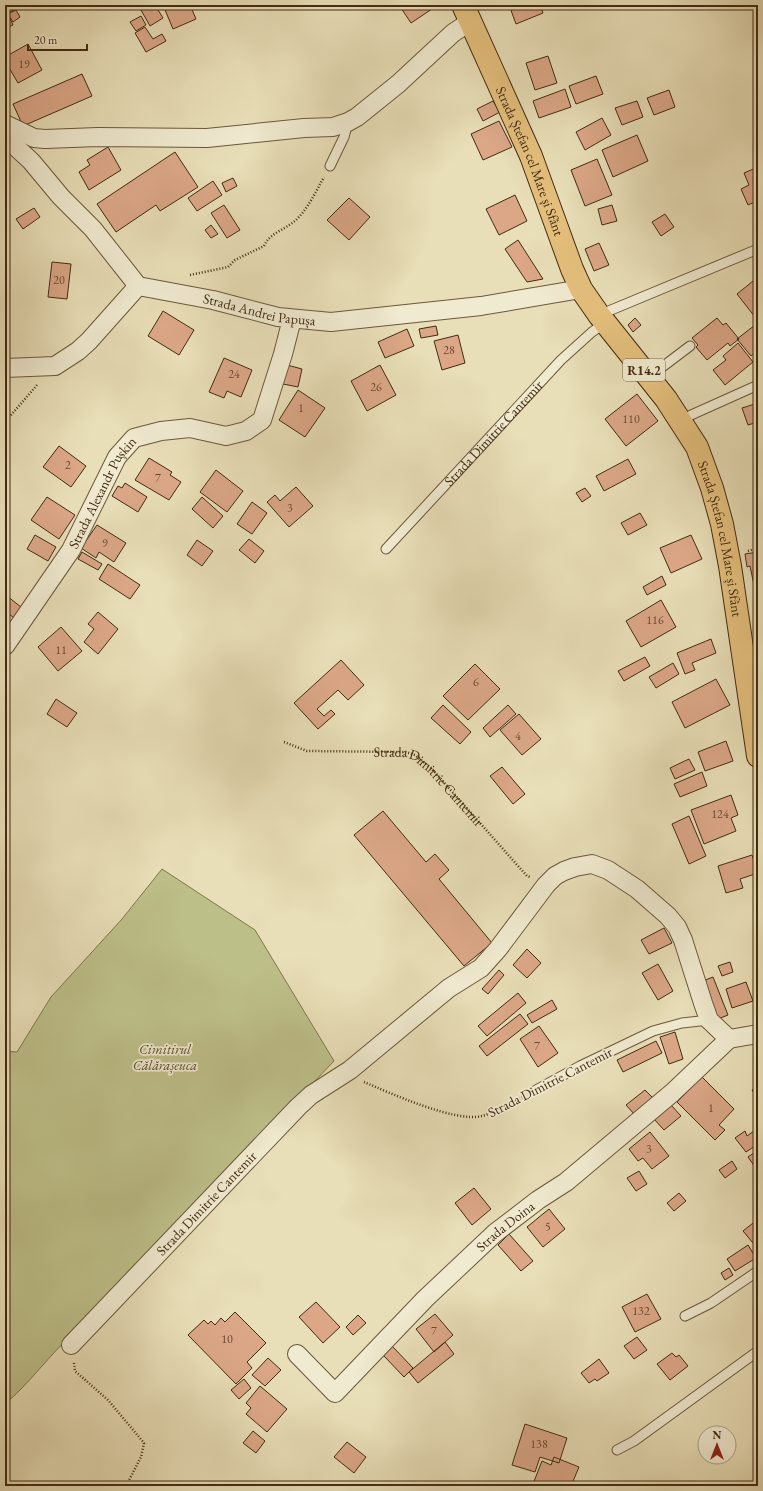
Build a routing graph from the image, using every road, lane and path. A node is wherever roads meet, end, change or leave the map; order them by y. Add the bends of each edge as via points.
1 (467, 13) edge
2 (348, 122) junction
3 (5, 124) edge
4 (5, 137) edge
5 (330, 166) joint
6 (758, 249) edge
7 (187, 276) dead end
8 (138, 286) junction
9 (581, 289) junction
10 (292, 319) junction
11 (602, 319) junction
12 (690, 346) dead end
13 (55, 366) junction
14 (5, 368) edge
15 (649, 377) junction
16 (758, 385) edge
17 (680, 420) junction
18 (5, 422) edge
19 (386, 549) dead end
20 (5, 646) edge
21 (755, 715) edge
22 (284, 742) dead end
23 (758, 756) edge
24 (546, 885) junction
25 (709, 1020) junction
26 (758, 1034) edge
27 (729, 1039) junction
28 (350, 1070) junction
29 (536, 1090) joint
30 (758, 1271) edge
31 (685, 1316) dead end
32 (71, 1345) joint
33 (758, 1351) edge
34 (297, 1354) dead end
35 (617, 1450) dead end
36 (126, 1486) edge

1 - 2 street via 453,33 398,84
1 - 9 main road, Strada Ștefan cel Mare și Sfânt / R14.2 via 531,156
2 - 3 street via 332,127 207,138 45,139 34,138
2 - 5 lane
4 - 8 street via 31,161 61,197 93,229
5 - 7 path via 305,210 296,220 266,240 264,246 235,260 228,267
6 - 11 lane
8 - 10 street, Strada Andrei Papușa via 213,300
8 - 13 street via 89,341
9 - 10 street, Strada Andrei Papușa via 481,306 331,322
9 - 11 main road, Strada Ștefan cel Mare și Sfânt / R14.2
10 - 20 street, Strada Alexandr Pușkin via 262,420 246,431 226,436 190,428 161,431 134,438 118,457 71,550
11 - 15 main road, Strada Ștefan cel Mare și Sfânt / R14.2
11 - 19 lane, Strada Dimitrie Cantemir
12 - 15 lane
13 - 14 street
13 - 18 path
15 - 17 main road, Strada Ștefan cel Mare și Sfânt / R14.2
16 - 17 lane
17 - 21 main road, Strada Ștefan cel Mare și Sfânt / R14.2 via 697,447 722,524
21 - 23 main road, Strada Ștefan cel Mare și Sfânt / R14.2
22 - 24 path, Strada Dimitrie Cantemir via 307,751 406,752 415,755 431,768 527,876
24 - 25 street, Strada Dimitrie Cantemir via 564,871 592,864 608,870 637,889 668,916 680,934
24 - 28 street, Strada Dimitrie Cantemir via 481,968 449,988
25 - 27 street, Strada Dimitrie Cantemir
25 - 29 lane, Strada Dimitrie Cantemir via 682,1022 653,1031
26 - 27 street
27 - 34 street, Strada Doina via 672,1093 566,1182 495,1233 425,1299 335,1393
28 - 29 path, Strada Dimitrie Cantemir via 363,1082 432,1109 460,1116 481,1116
28 - 32 street, Strada Dimitrie Cantemir via 311,1095 298,1107
30 - 31 lane
32 - 36 path via 75,1371 108,1400 144,1443 141,1457
33 - 35 lane via 634,1441

